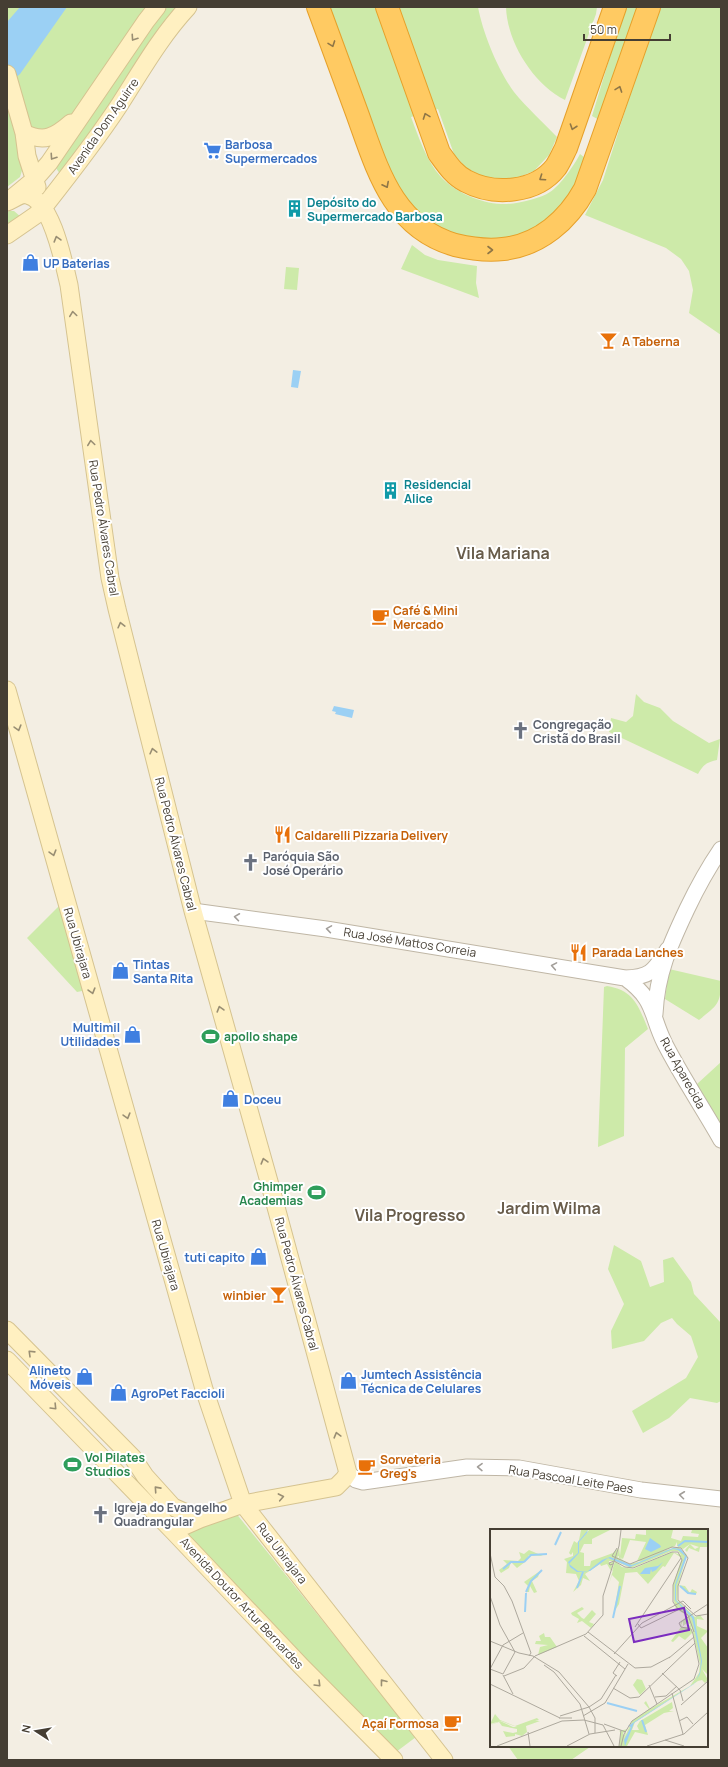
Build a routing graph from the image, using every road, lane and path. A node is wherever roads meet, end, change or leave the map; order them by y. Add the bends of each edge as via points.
1 (157, 7) edge
2 (188, 7) edge
3 (318, 7) edge
4 (387, 7) edge
5 (605, 7) edge
6 (615, 7) edge
7 (649, 7) edge
8 (597, 55) junction
9 (7, 74) edge
10 (86, 109) junction
11 (23, 128) junction
12 (34, 179) junction
13 (7, 202) edge
14 (43, 208) junction
15 (7, 235) edge
16 (7, 690) edge
17 (721, 849) edge
18 (193, 912) junction
19 (668, 949) junction
20 (625, 978) junction
21 (655, 1017) junction
22 (721, 1140) edge
23 (7, 1330) edge
24 (7, 1360) edge
25 (348, 1473) junction
26 (721, 1499) edge
27 (243, 1504) junction
28 (200, 1519) junction
29 (173, 1531) junction
30 (394, 1760) edge
31 (444, 1760) edge

1 -> 10 main road, Avenida Dom Aguirre
2 - 14 main road, Avenida Dom Aguirre via 161,40 93,144
3 -> 7 highway via 370,149 393,199 423,231 445,242 489,251 525,244 542,236 556,226 578,203
8 -> 4 highway via 566,148 555,168 529,186 500,191 490,190 466,181 448,166 439,153
5 - 8 highway
6 - 8 highway
9 - 11 main road, Rua Pedro Álvares Cabral
10 - 11 main road via 62,130 45,139 32,137
10 -> 12 main road, Avenida Dom Aguirre
11 - 12 main road, Rua Pedro Álvares Cabral
12 - 13 main road, Avenida Dom Aguirre
12 - 14 main road, Rua Pedro Álvares Cabral
13 - 14 main road, Rua Pedro Álvares Cabral via 27,195
14 - 15 main road, Avenida Dom Aguirre
18 -> 14 main road, Rua Pedro Álvares Cabral via 110,578 69,285 53,225
16 -> 27 main road, Rua Ubirajara via 204,1389
17 - 19 street, Rua Aparecida via 698,888
20 -> 18 street, Rua José Mattos Correia via 326,929
25 -> 18 main road, Rua Pedro Álvares Cabral
19 - 20 street, Rua José Mattos Correia via 651,973 639,978
19 - 21 street, Rua Aparecida via 656,995
20 - 21 street, Rua José Mattos Correia via 645,995
21 - 22 street, Rua Aparecida via 665,1044
28 -> 23 main road via 173,1507 145,1476 133,1458
24 -> 29 main road, Avenida Doutor Artur Bernardes
26 -> 25 street, Rua Pascoal Leite Paes via 641,1490 519,1468 467,1467 363,1482
27 -> 25 main road via 336,1487
27 - 28 main road
31 -> 27 main road, Rua Ubirajara
28 - 29 main road
29 -> 30 main road, Avenida Doutor Artur Bernardes

